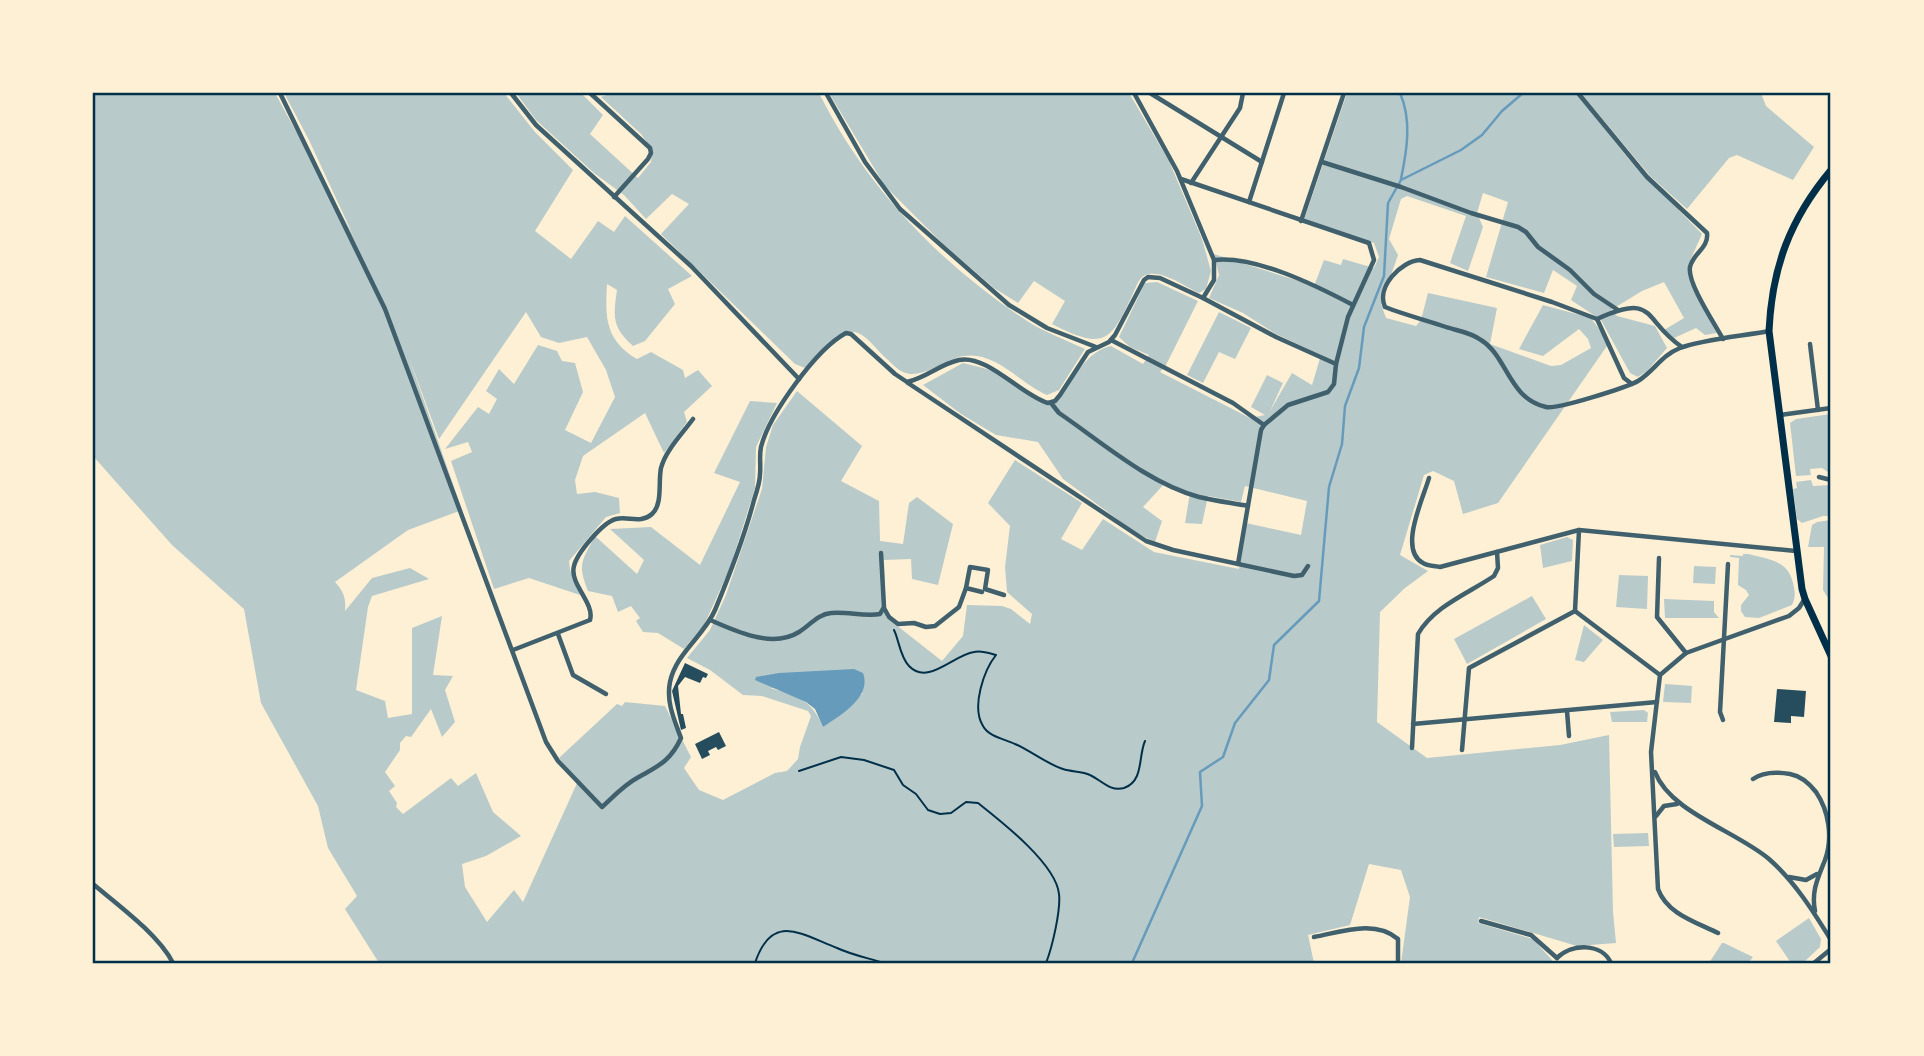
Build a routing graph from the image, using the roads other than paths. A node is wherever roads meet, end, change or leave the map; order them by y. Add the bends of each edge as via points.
1 (280, 93) edge
2 (511, 93) edge
3 (590, 93) edge
4 (827, 93) edge
5 (1135, 93) edge
6 (1150, 93) edge
7 (1243, 93) edge
8 (1284, 93) edge
9 (1344, 93) edge
10 (1578, 93) edge
11 (1221, 136) junction
12 (1262, 162) junction
13 (1322, 162) junction
14 (1831, 170) edge
15 (1180, 179) junction
16 (1191, 183) junction
17 (614, 197) junction
18 (1249, 202) junction
19 (1301, 221) junction
20 (1214, 260) junction
21 (1203, 298) junction
22 (1353, 305) junction
23 (1618, 310) junction
24 (1597, 319) junction
25 (1769, 331) junction
26 (1111, 340) junction
27 (1723, 340) junction
28 (1810, 344) dead end
29 (1097, 347) junction
30 (1683, 347) junction
31 (1336, 364) junction
32 (799, 379) junction
33 (907, 382) junction
34 (1632, 384) junction
35 (1051, 403) junction
36 (1831, 408) edge
37 (1818, 410) junction
38 (1779, 415) junction
39 (693, 419) dead end
40 (1264, 425) junction
41 (1819, 477) dead end
42 (1429, 478) dead end
43 (1831, 480) edge
44 (1248, 506) junction
45 (1580, 530) junction
46 (1796, 551) junction
47 (1497, 552) junction
48 (881, 553) dead end
49 (1659, 558) dead end
50 (1238, 564) junction
51 (1728, 564) dead end
52 (1308, 566) dead end
53 (966, 589) junction
54 (982, 592) dead end
55 (1004, 594) dead end
56 (1805, 599) junction
57 (884, 607) junction
58 (1574, 611) junction
59 (710, 620) junction
60 (558, 634) junction
61 (1724, 639) junction
62 (513, 650) junction
63 (1686, 653) junction
64 (1831, 656) edge
65 (1660, 675) junction
66 (606, 694) dead end
67 (1657, 702) junction
68 (1567, 711) junction
69 (1464, 720) junction
70 (1723, 720) dead end
71 (1413, 724) junction
72 (1569, 736) dead end
73 (1412, 748) dead end
74 (1462, 750) dead end
75 (1653, 768) junction
76 (1754, 779) dead end
77 (1681, 805) junction
78 (1655, 821) junction
79 (1822, 868) junction
80 (1783, 873) junction
81 (93, 884) edge
82 (1819, 920) junction
83 (1481, 921) dead end
84 (1718, 933) dead end
85 (1314, 937) dead end
86 (1831, 940) edge
87 (1831, 949) edge
88 (1556, 961) edge
89 (173, 963) edge
90 (1398, 963) edge
91 (1611, 963) edge
92 (1814, 963) edge

1 - 62 street via 385,309
2 - 17 street via 536,125
3 - 17 street via 650,148 648,159
4 - 29 street via 864,162 900,209 1009,305 1047,328
5 - 15 street
6 - 11 street
7 - 11 street via 1240,108
8 - 12 street
9 - 13 street
10 - 27 street via 1647,177 1707,233 1690,267 1691,275
11 - 12 street
11 - 16 street
12 - 18 street
13 - 19 street
13 - 23 street via 1518,227
14 - 25 main road via 1810,197 1781,255
15 - 16 street
15 - 20 street
16 - 18 street
17 - 32 street via 691,266
18 - 19 street
19 - 22 street via 1371,246 1374,260
20 - 21 street via 1214,279
20 - 22 street via 1238,260 1276,271
21 - 26 street via 1148,277
21 - 31 street
22 - 31 street
23 - 24 street
23 - 30 street via 1646,310 1669,338
24 - 34 street via 1624,378
24 - 34 street via 1420,260 1401,267 1389,281 1382,301 1385,307 1483,341 1518,391 1545,407 1563,406
25 - 27 street
25 - 38 main road
26 - 29 street
26 - 40 street via 1233,403
27 - 30 street
28 - 37 street
29 - 35 street via 1088,352
30 - 34 street
31 - 40 street via 1334,384 1328,392 1288,405
32 - 33 street via 846,333
32 - 59 street via 770,425 761,449 760,476 747,525
33 - 35 street via 950,363 971,360
33 - 50 street via 1146,541
35 - 44 street via 1126,460 1169,484 1200,497
36 - 37 street
37 - 38 street
38 - 46 main road
39 - 60 street via 661,468 654,512 643,519 610,521 574,563 592,618
40 - 44 street
41 - 43 street
42 - 47 street via 1411,540 1412,553 1422,563 1440,568
44 - 50 street
45 - 46 street
45 - 47 street
45 - 58 street
46 - 56 main road
47 - 71 street via 1499,566 1494,576 1448,604 1418,634
48 - 57 street
49 - 63 street via 1657,617
50 - 52 street via 1294,576 1302,575
51 - 61 street
53 - 54 street
53 - 55 street via 970,566 988,570 985,589
53 - 57 street via 960,607 935,626 898,624
56 - 61 street via 1789,615
56 - 64 main road
57 - 59 street via 880,614 830,613 789,638 778,639 746,634
58 - 65 street
58 - 69 street via 1469,668
59 - 62 street via 670,679 669,707 681,738 678,744 666,762 637,778 602,807 551,751
60 - 62 street
60 - 66 street via 573,675
61 - 63 street
61 - 70 street
63 - 65 street
65 - 67 street
67 - 68 street
67 - 75 street
68 - 69 street
68 - 72 street
69 - 71 street
69 - 74 street
71 - 73 street
75 - 77 street via 1664,790
75 - 78 street
76 - 79 street via 1789,774 1814,789 1829,836
77 - 78 street via 1664,806
77 - 80 street via 1754,848
78 - 84 street via 1656,881 1661,897 1673,910
79 - 80 street via 1805,880
79 - 82 street via 1814,890
80 - 82 street
81 - 89 street via 167,951
82 - 86 street
83 - 88 street via 1531,935
85 - 90 street via 1384,930 1398,939
87 - 92 street
88 - 91 street via 1573,949 1598,948

